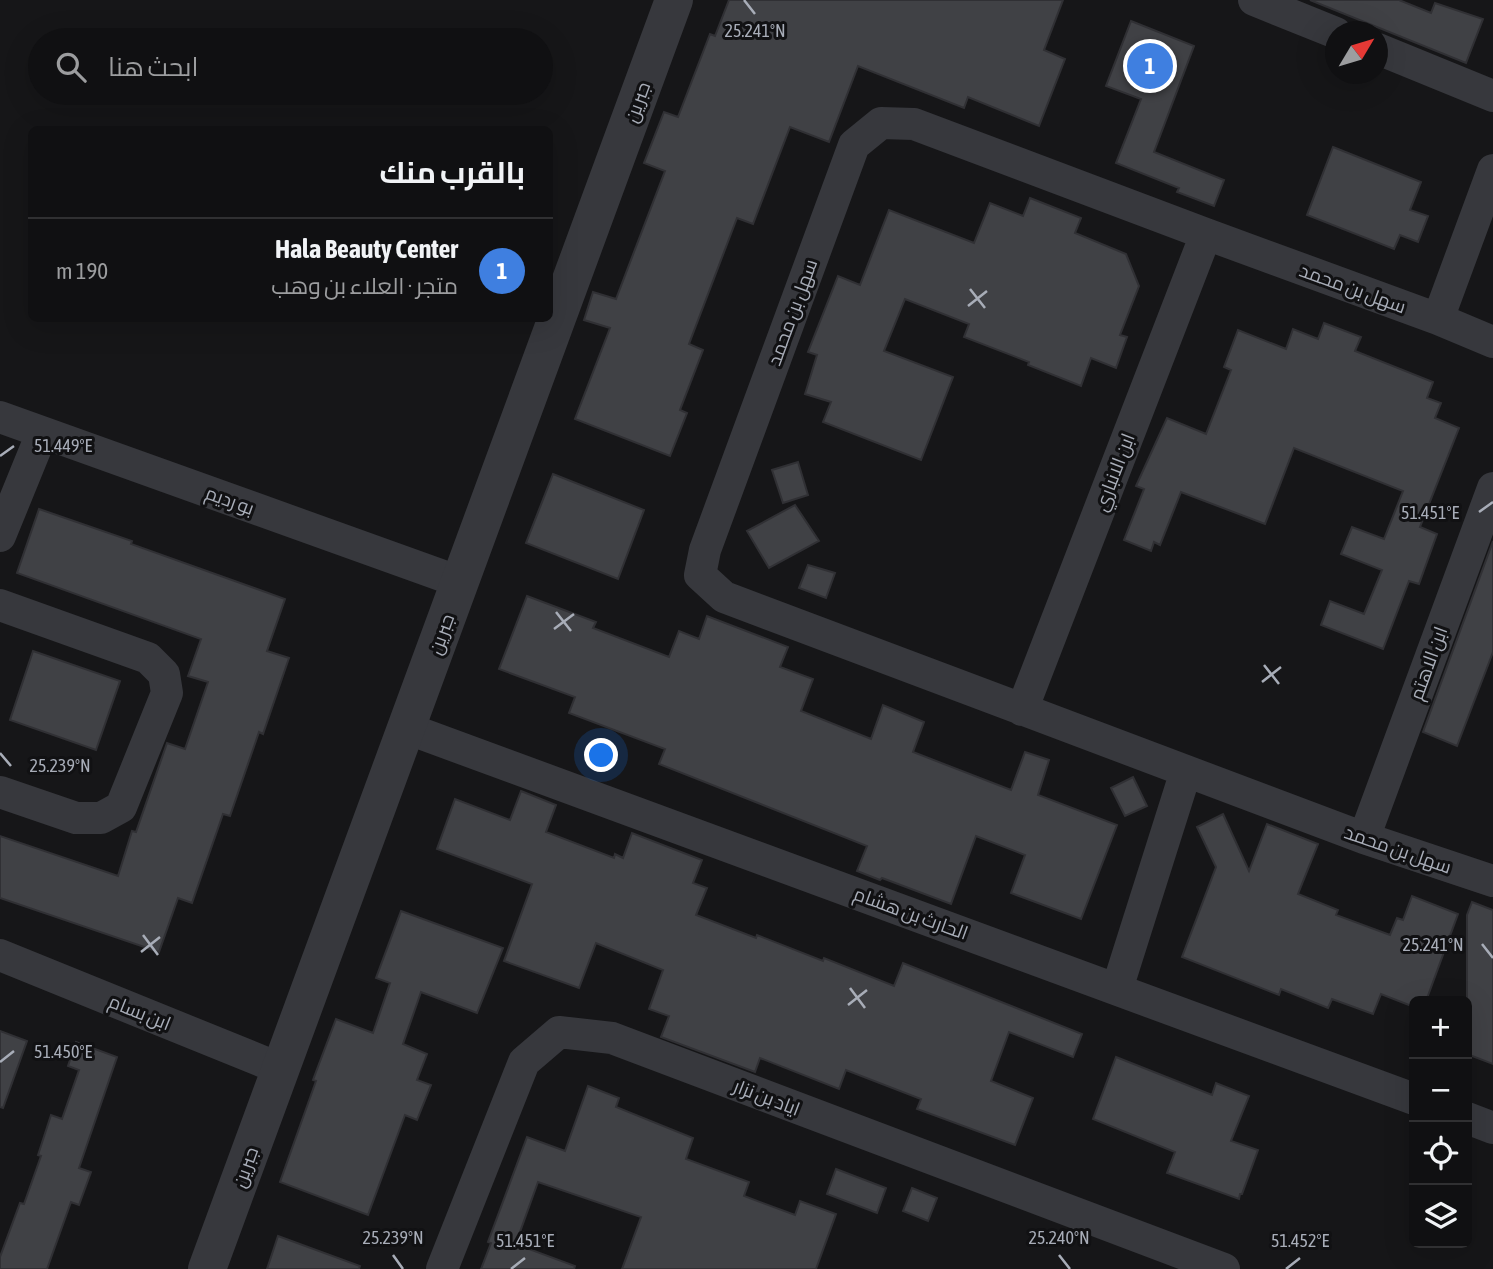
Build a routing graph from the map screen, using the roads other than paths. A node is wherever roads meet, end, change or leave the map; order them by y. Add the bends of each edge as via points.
1 (674, 0) edge
2 (1254, 0) edge
3 (1325, 29) edge
4 (1388, 54) edge
5 (1493, 96) edge
6 (1493, 170) edge
7 (1206, 234) junction
8 (1438, 319) junction
9 (1493, 342) edge
10 (0, 417) edge
11 (42, 433) junction
12 (1493, 488) edge
13 (0, 536) edge
14 (460, 582) junction
15 (0, 605) edge
16 (1022, 710) junction
17 (406, 728) junction
18 (1186, 771) junction
19 (0, 792) edge
20 (1364, 838) junction
21 (1493, 881) edge
22 (0, 955) edge
23 (1117, 989) junction
24 (281, 1069) junction
25 (1409, 1097) edge
26 (1472, 1120) edge
27 (1493, 1128) edge
28 (1205, 1266) edge
29 (207, 1269) edge
30 (442, 1269) edge

1 - 14 street, جبرين
2 - 3 street
4 - 5 street
6 - 8 street
7 - 8 street, سهل بن محمد
7 - 16 street, ابن الانباري
7 - 16 street, سهل بن محمد via 914,124 881,123 854,145 705,550 700,575 724,597
8 - 9 street, سهل بن محمد
10 - 11 street, بو رديم
11 - 13 street
11 - 14 street, بو رديم
12 - 20 street, ابن الاهتم
14 - 17 street, جبرين
15 - 19 street via 148,658 164,674 167,693 121,807 101,818 76,818
16 - 18 street, سهل بن محمد
17 - 23 street, الحارث بن هشام
17 - 24 street, جبرين
18 - 20 street, سهل بن محمد
18 - 23 street
20 - 21 street, سهل بن محمد
22 - 24 street, ابن بسام
23 - 25 street, الحارث بن هشام
24 - 29 street, جبرين
26 - 27 street
28 - 30 street, اياد بن نزار via 612,1038 559,1032 524,1062

